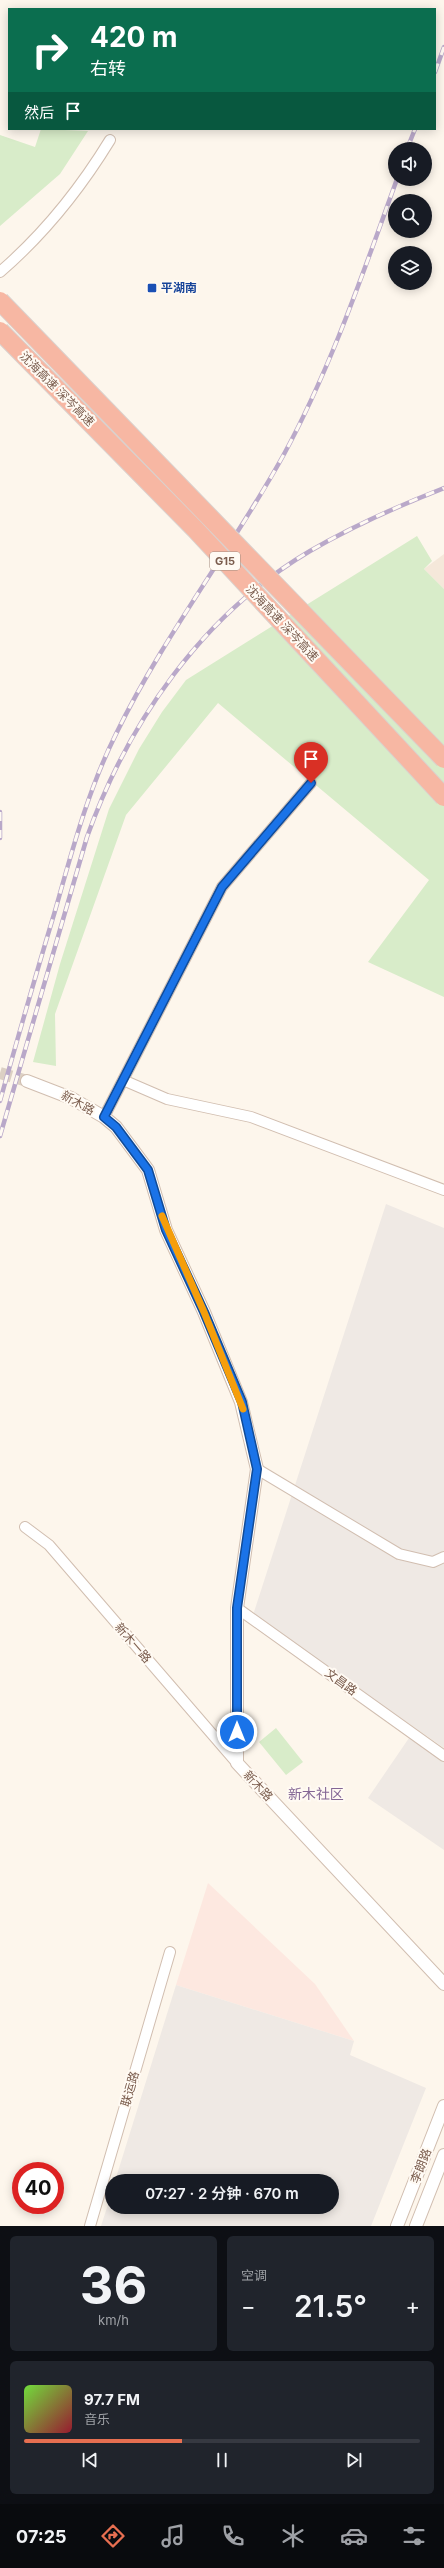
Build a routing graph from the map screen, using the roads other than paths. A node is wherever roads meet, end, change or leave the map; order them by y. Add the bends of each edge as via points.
1 (110, 140) dead end
2 (0, 272) edge
3 (0, 301) edge
4 (0, 331) edge
5 (444, 760) edge
6 (311, 783) dead end
7 (444, 797) edge
8 (123, 1080) junction
9 (27, 1081) tunnel mouth
10 (104, 1117) junction
11 (444, 1190) edge
12 (257, 1469) junction
13 (25, 1527) dead end
14 (444, 1557) edge
15 (237, 1608) junction
16 (444, 1756) edge
17 (238, 1763) junction
18 (170, 1952) dead end
19 (444, 1984) edge
20 (444, 2106) edge
21 (444, 2155) edge
22 (90, 2226) edge
23 (397, 2226) edge
24 (416, 2226) edge

1 - 2 street via 87,179 62,210
3 - 5 highway, 沈海高速 深岑高速 / G15, bridge
4 - 7 highway, 沈海高速 深岑高速 / G15, bridge via 196,530
6 - 8 street via 222,887
8 - 10 street
8 - 11 street via 167,1099 251,1117
9 - 10 street, 新木路 via 71,1098
10 - 12 street, 新木路 via 116,1127 148,1170 166,1230 242,1402
12 - 14 street via 399,1554 433,1562
12 - 15 street, 新木路
13 - 17 street, 新木一路 via 49,1545
15 - 16 street, 文昌路
15 - 17 street, 新木路
17 - 19 street, 新木路
18 - 22 street, 联运路
20 - 23 street, 李朗路
21 - 24 street, 李朗路

